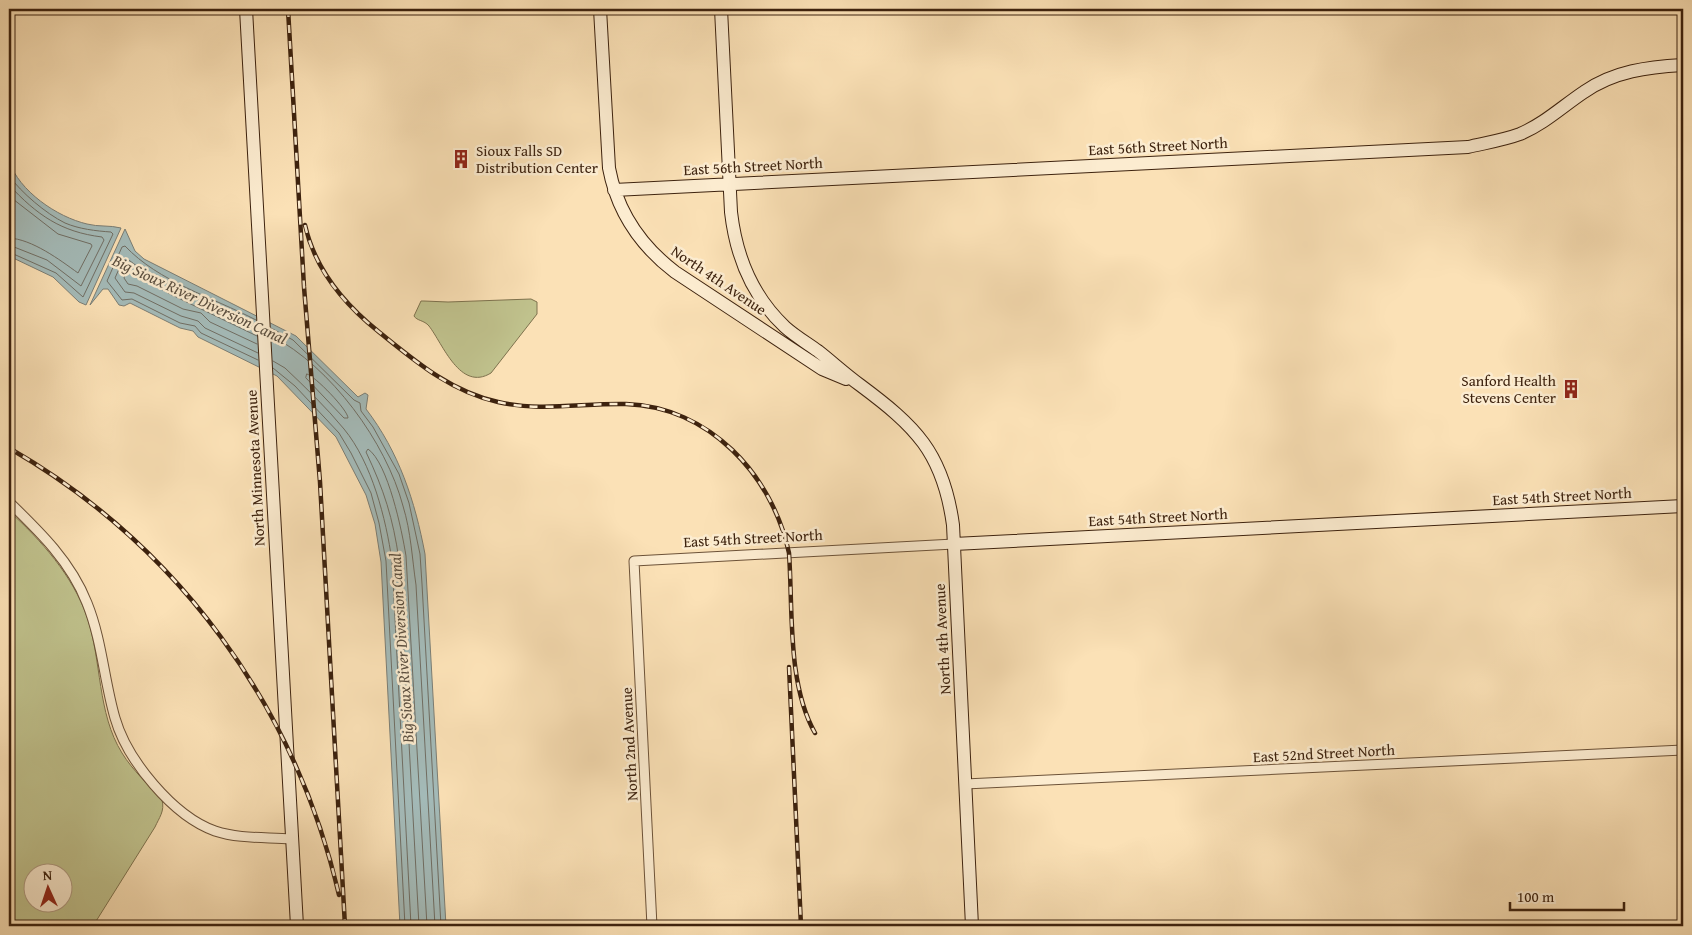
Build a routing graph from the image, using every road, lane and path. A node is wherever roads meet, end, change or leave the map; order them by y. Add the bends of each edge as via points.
1 (246, 9) edge
2 (600, 9) edge
3 (721, 9) edge
4 (1683, 65) edge
5 (730, 184) junction
6 (614, 190) junction
7 (860, 385) junction
8 (9, 502) edge
9 (1683, 506) edge
10 (954, 544) junction
11 (634, 561) joint
12 (1683, 750) edge
13 (965, 784) junction
14 (291, 839) junction
15 (297, 926) edge
16 (652, 926) edge
17 (972, 926) edge

1 - 14 street, North Minnesota Avenue
2 - 6 street, North 4th Avenue via 608,154
3 - 5 street, North 4th Avenue
4 - 5 street, East 56th Street North via 1642,67 1615,76 1586,90 1548,119 1521,133 1468,147
5 - 6 street, East 56th Street North
5 - 7 street, North 4th Avenue via 736,243 746,272 761,299 785,327
6 - 7 street, North 4th Avenue via 634,230 663,263 822,369
7 - 10 street, North 4th Avenue via 899,414 926,447 947,494
8 - 14 street via 54,548 81,589 97,632 115,720 127,748 143,772 177,807 214,830 236,836
9 - 10 street, East 54th Street North
10 - 11 street, East 54th Street North
10 - 13 street, North 4th Avenue
11 - 16 street, North 2nd Avenue
12 - 13 street, East 52nd Street North
13 - 17 street, North 4th Avenue
14 - 15 street, North Minnesota Avenue

